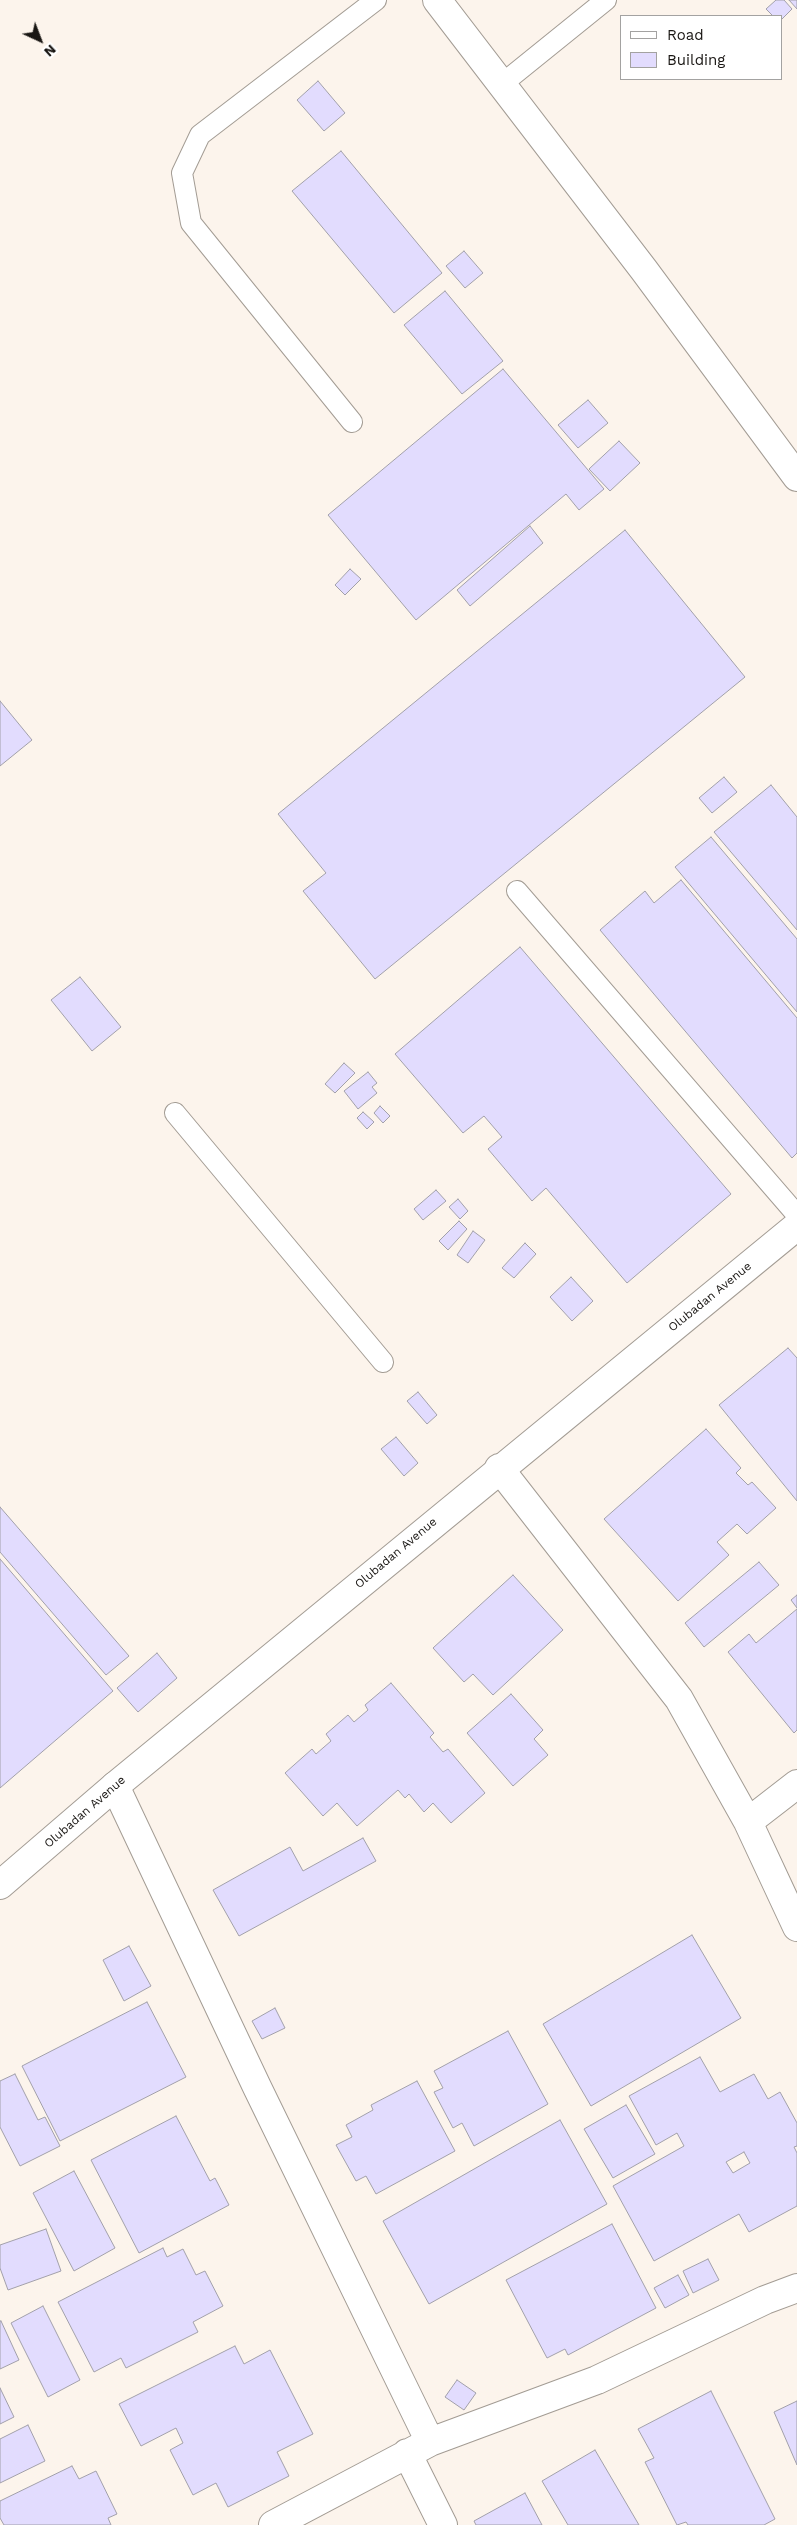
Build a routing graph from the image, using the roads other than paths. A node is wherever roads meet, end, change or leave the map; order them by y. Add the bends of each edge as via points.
1 (376, 0) edge
2 (437, 0) edge
3 (606, 0) edge
4 (502, 84) junction
5 (352, 422) dead end
6 (797, 477) edge
7 (517, 891) dead end
8 (175, 1112) dead end
9 (797, 1215) edge
10 (797, 1226) edge
11 (383, 1362) dead end
12 (499, 1468) junction
13 (797, 1784) edge
14 (115, 1786) junction
15 (748, 1822) junction
16 (0, 1885) edge
17 (797, 1927) edge
18 (797, 2288) edge
19 (418, 2447) junction
20 (273, 2525) edge
21 (443, 2525) edge

1 - 5 lane via 200,135 182,173 190,223
2 - 4 street
3 - 4 lane
4 - 6 street
7 - 9 lane
8 - 11 lane
10 - 12 street, Olubadan Avenue
12 - 14 street, Olubadan Avenue
12 - 15 street via 679,1699
13 - 15 street
14 - 16 street, Olubadan Avenue
14 - 19 street via 262,2096
15 - 17 street
18 - 19 street via 597,2380
19 - 20 street
19 - 21 street

